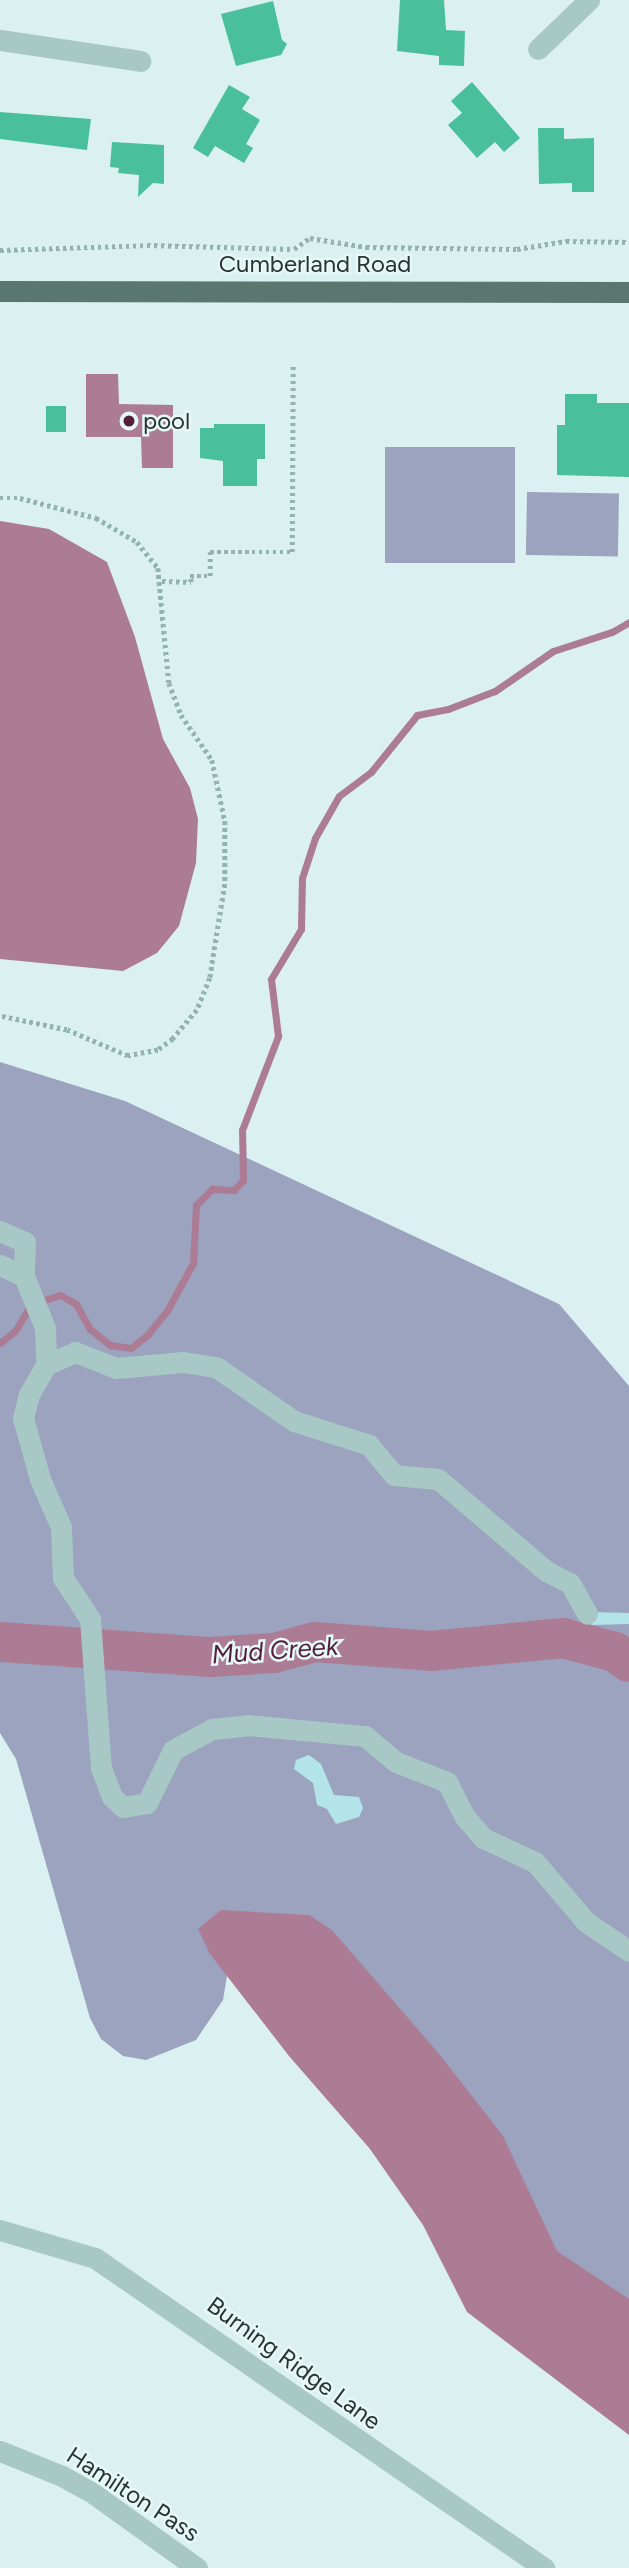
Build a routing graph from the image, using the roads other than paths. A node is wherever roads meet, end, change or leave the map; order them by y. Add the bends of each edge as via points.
1 (589, 0) edge
2 (0, 40) edge
3 (538, 49) dead end
4 (140, 61) dead end
5 (0, 291) edge
6 (629, 292) edge
7 (0, 1231) edge
8 (0, 1265) edge
9 (27, 1282) junction
10 (43, 1321) junction
11 (75, 1352) junction
12 (46, 1365) junction
13 (587, 1614) dead end
14 (629, 1951) edge
15 (0, 2230) edge
16 (0, 2451) edge
17 (197, 2568) edge
18 (544, 2568) edge

1 - 3 street
2 - 4 street
5 - 6 main road, Cumberland Road
7 - 9 street via 25,1242
8 - 9 street
9 - 10 street
10 - 11 street
10 - 12 street
11 - 12 street
11 - 13 street via 116,1368 183,1362 216,1367 294,1421 369,1445 394,1475 438,1479 547,1571 570,1583
12 - 14 street via 29,1394 23,1418 40,1479 61,1527 63,1578 79,1598 91,1633 100,1768 105,1785 123,1807 147,1802 173,1750 212,1729 248,1725 365,1736 396,1762 447,1782 465,1817 483,1838 535,1863 586,1922
15 - 18 street, Burning Ridge Lane via 95,2258
16 - 17 street, Hamilton Pass via 94,2494

